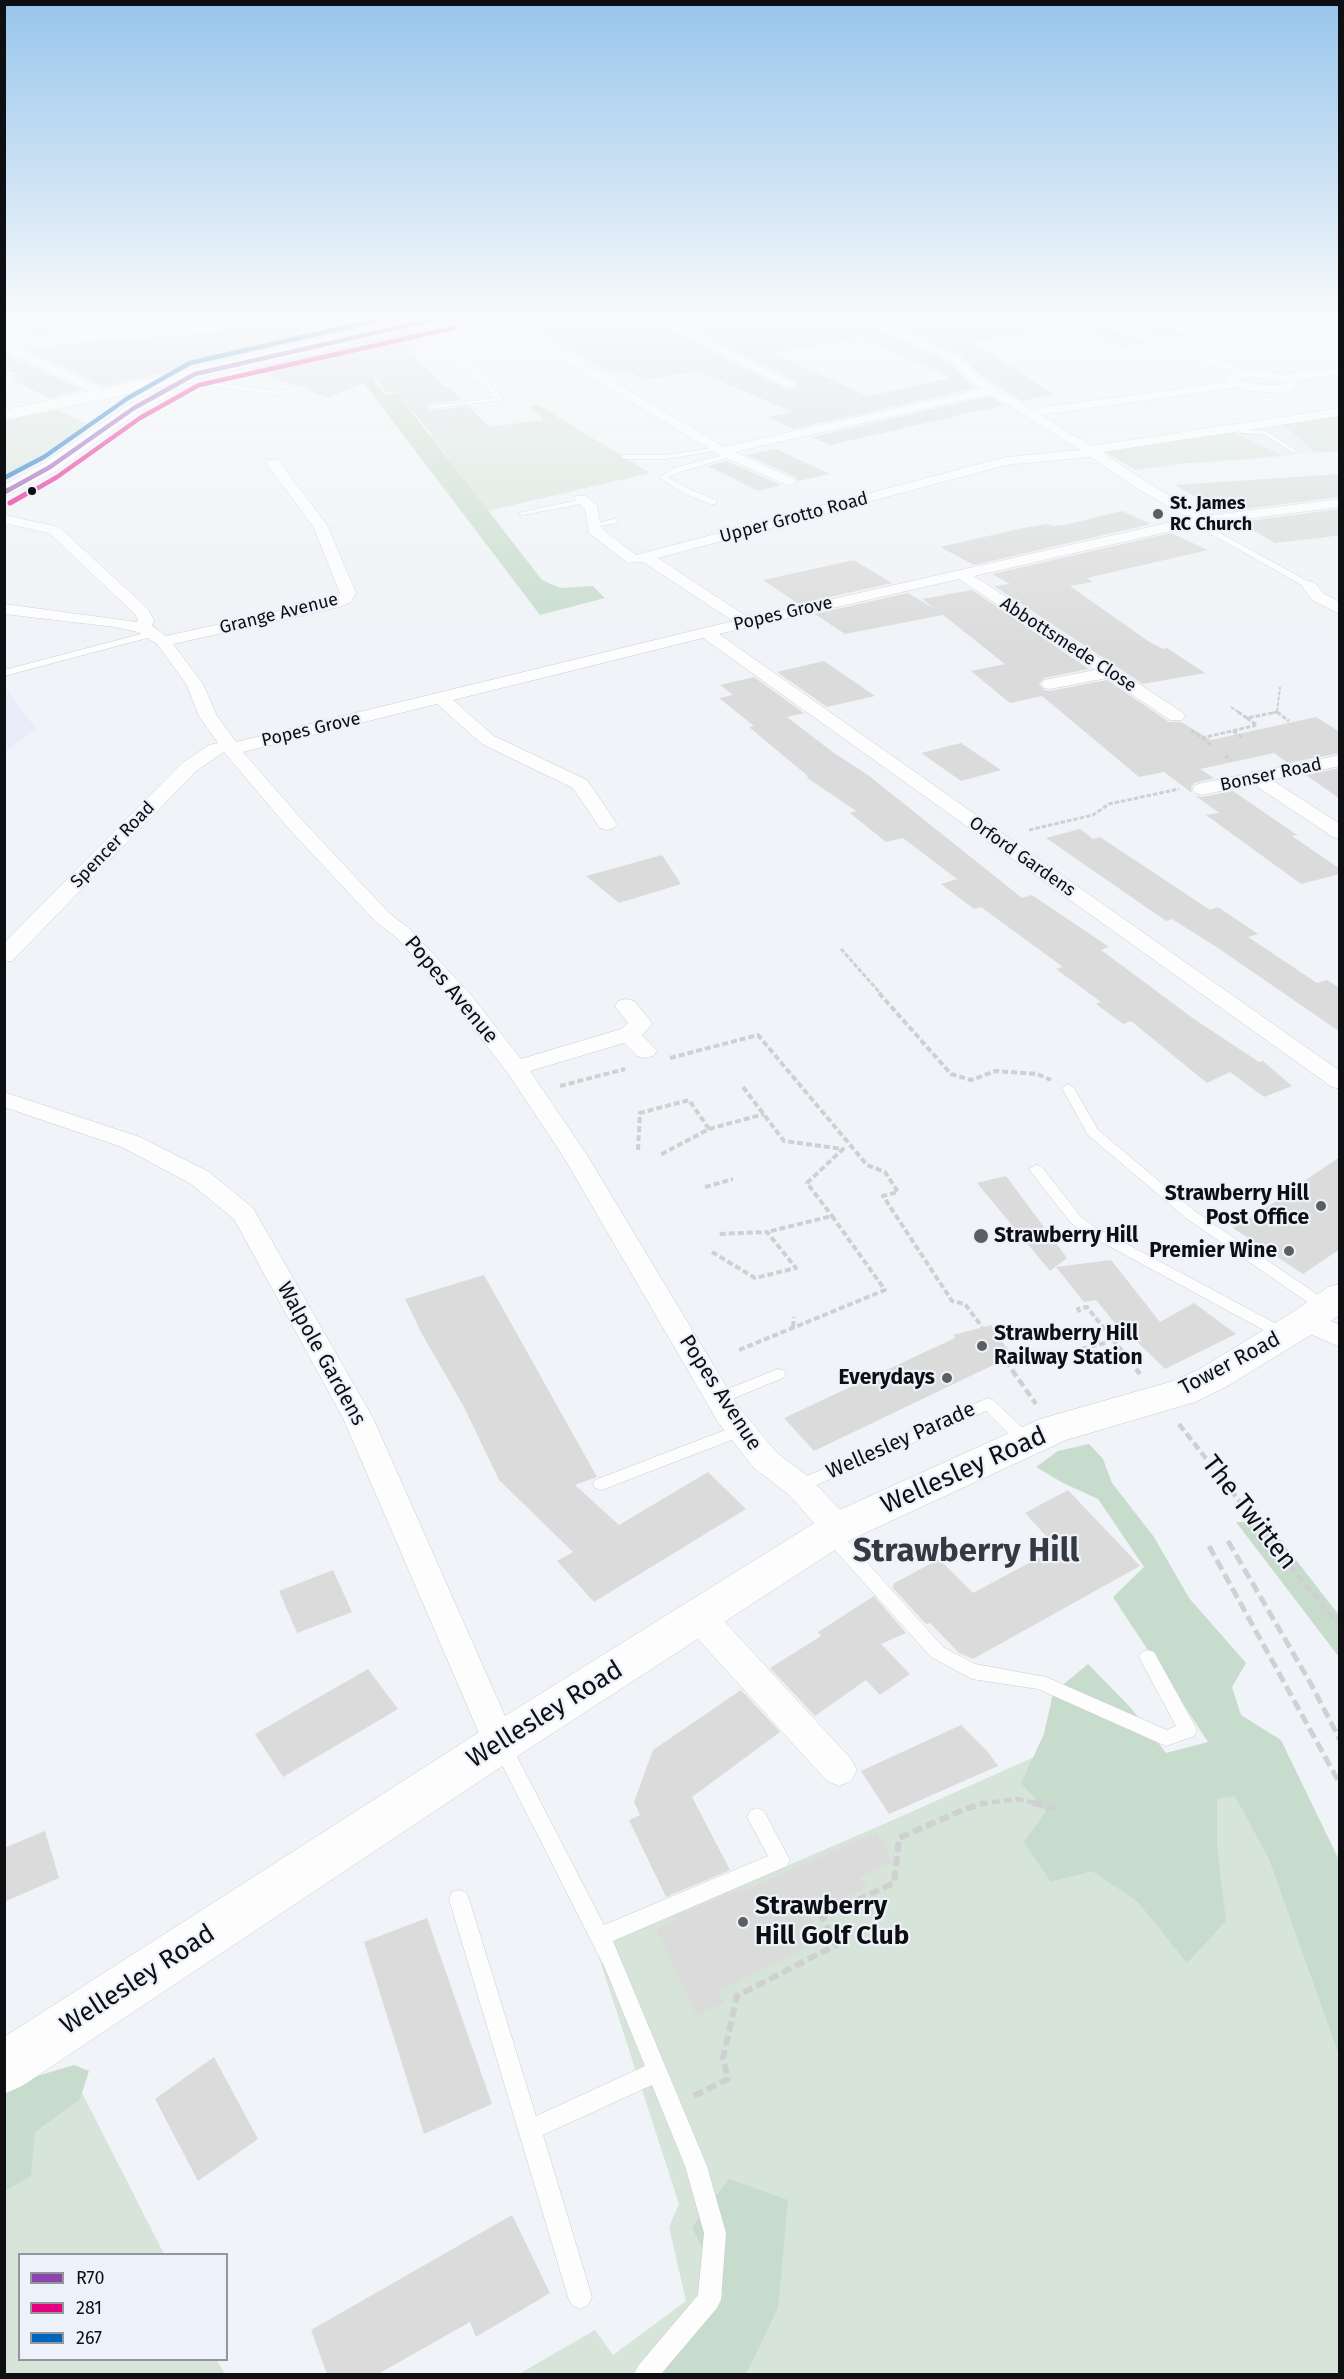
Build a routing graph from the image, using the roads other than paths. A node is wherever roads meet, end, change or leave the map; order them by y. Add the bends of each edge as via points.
1 (107, 427) edge
2 (682, 427) edge
3 (832, 427) edge
4 (1052, 427) edge
5 (1227, 427) edge
6 (1235, 427) edge
7 (1091, 451) junction
8 (1294, 451) dead end
9 (724, 452) junction
10 (624, 457) dead end
11 (273, 463) dead end
12 (789, 482) dead end
13 (4, 492) edge
14 (582, 500) joint
15 (713, 502) dead end
16 (1340, 503) edge
17 (522, 513) dead end
18 (4, 519) edge
19 (614, 521) dead end
20 (593, 525) junction
21 (1206, 525) junction
22 (646, 557) junction
23 (961, 574) junction
24 (1310, 586) joint
25 (4, 609) edge
26 (1340, 609) edge
27 (746, 622) junction
28 (705, 632) junction
29 (153, 634) junction
30 (1111, 672) junction
31 (4, 673) edge
32 (1050, 684) dead end
33 (442, 699) junction
34 (1181, 721) road end
35 (230, 747) junction
36 (1340, 760) edge
37 (1257, 778) junction
38 (1202, 789) road end
39 (607, 824) dead end
40 (1340, 833) edge
41 (4, 956) edge
42 (626, 1006) dead end
43 (516, 1068) junction
44 (1340, 1082) edge
45 (1068, 1088) road end
46 (4, 1099) edge
47 (1036, 1169) dead end
48 (1319, 1319) edge
49 (778, 1374) dead end
50 (720, 1398) junction
51 (1112, 1412) joint
52 (741, 1430) junction
53 (1040, 1435) junction
54 (601, 1484) dead end
55 (799, 1486) junction
56 (834, 1531) junction
57 (700, 1618) junction
58 (1148, 1657) dead end
59 (500, 1743) junction
60 (839, 1770) dead end
61 (758, 1817) dead end
62 (459, 1899) dead end
63 (600, 1937) junction
64 (4, 2068) edge
65 (656, 2072) junction
66 (530, 2130) junction
67 (580, 2297) dead end
68 (646, 2374) edge

1 - 13 main road via 50,467
2 - 9 street
3 - 9 street
4 - 7 street
5 - 7 street, Upper Grotto Road
6 - 8 lane via 1244,432 1264,432
7 - 21 street
7 - 22 street, Upper Grotto Road via 1006,461
9 - 10 lane
9 - 12 street
9 - 15 lane via 663,477
11 - 29 street, Grange Avenue via 320,525 348,593 345,599
14 - 17 lane
14 - 20 street via 592,508
16 - 21 street, Popes Grove
18 - 29 street, Popes Avenue via 54,530 142,612
19 - 20 lane
20 - 22 street via 594,530 633,560
21 - 23 street, Popes Grove
21 - 24 lane
22 - 27 street
23 - 27 street, Popes Grove
23 - 30 street, Abbottsmede Close
24 - 26 street via 1318,597
25 - 29 street via 115,622
27 - 28 street, Popes Grove
28 - 33 street, Popes Grove
28 - 44 street, Orford Gardens
29 - 31 lane
29 - 35 street, Popes Avenue via 194,684 208,716
30 - 32 street
30 - 34 street, Abbottsmede Close
33 - 35 street, Popes Grove
33 - 39 street via 488,740 580,784
35 - 41 street, Spencer Road via 215,750 189,767
35 - 43 street, Popes Avenue via 296,825 463,1000
36 - 37 street, Bonser Road
37 - 38 street, Bonser Road
37 - 40 street
42 - 43 street via 641,1024 636,1051
43 - 50 street, Popes Avenue via 575,1155
45 - 48 lane via 1093,1132
46 - 59 street, Walpole Gardens via 131,1142 200,1178 244,1214 358,1418
47 - 48 lane via 1076,1220 1090,1230
48 - 51 main road, Tower Road via 1211,1379 1152,1389
49 - 50 lane
50 - 52 street, Popes Avenue
51 - 53 main road, Wellesley Road
52 - 54 lane
52 - 55 street, Popes Avenue via 765,1460
53 - 55 lane, Wellesley Parade via 988,1404
53 - 56 main road, Wellesley Road
55 - 56 street, Popes Avenue
56 - 57 main road, Wellesley Road
56 - 58 lane via 937,1652 972,1671 1040,1682 1166,1738 1188,1730
57 - 59 main road, Wellesley Road
57 - 60 street
59 - 63 lane
59 - 64 main road, Wellesley Road
61 - 63 lane via 780,1860
62 - 66 lane
63 - 65 lane
65 - 66 lane
65 - 68 lane via 696,2166 715,2233 709,2300
66 - 67 lane

